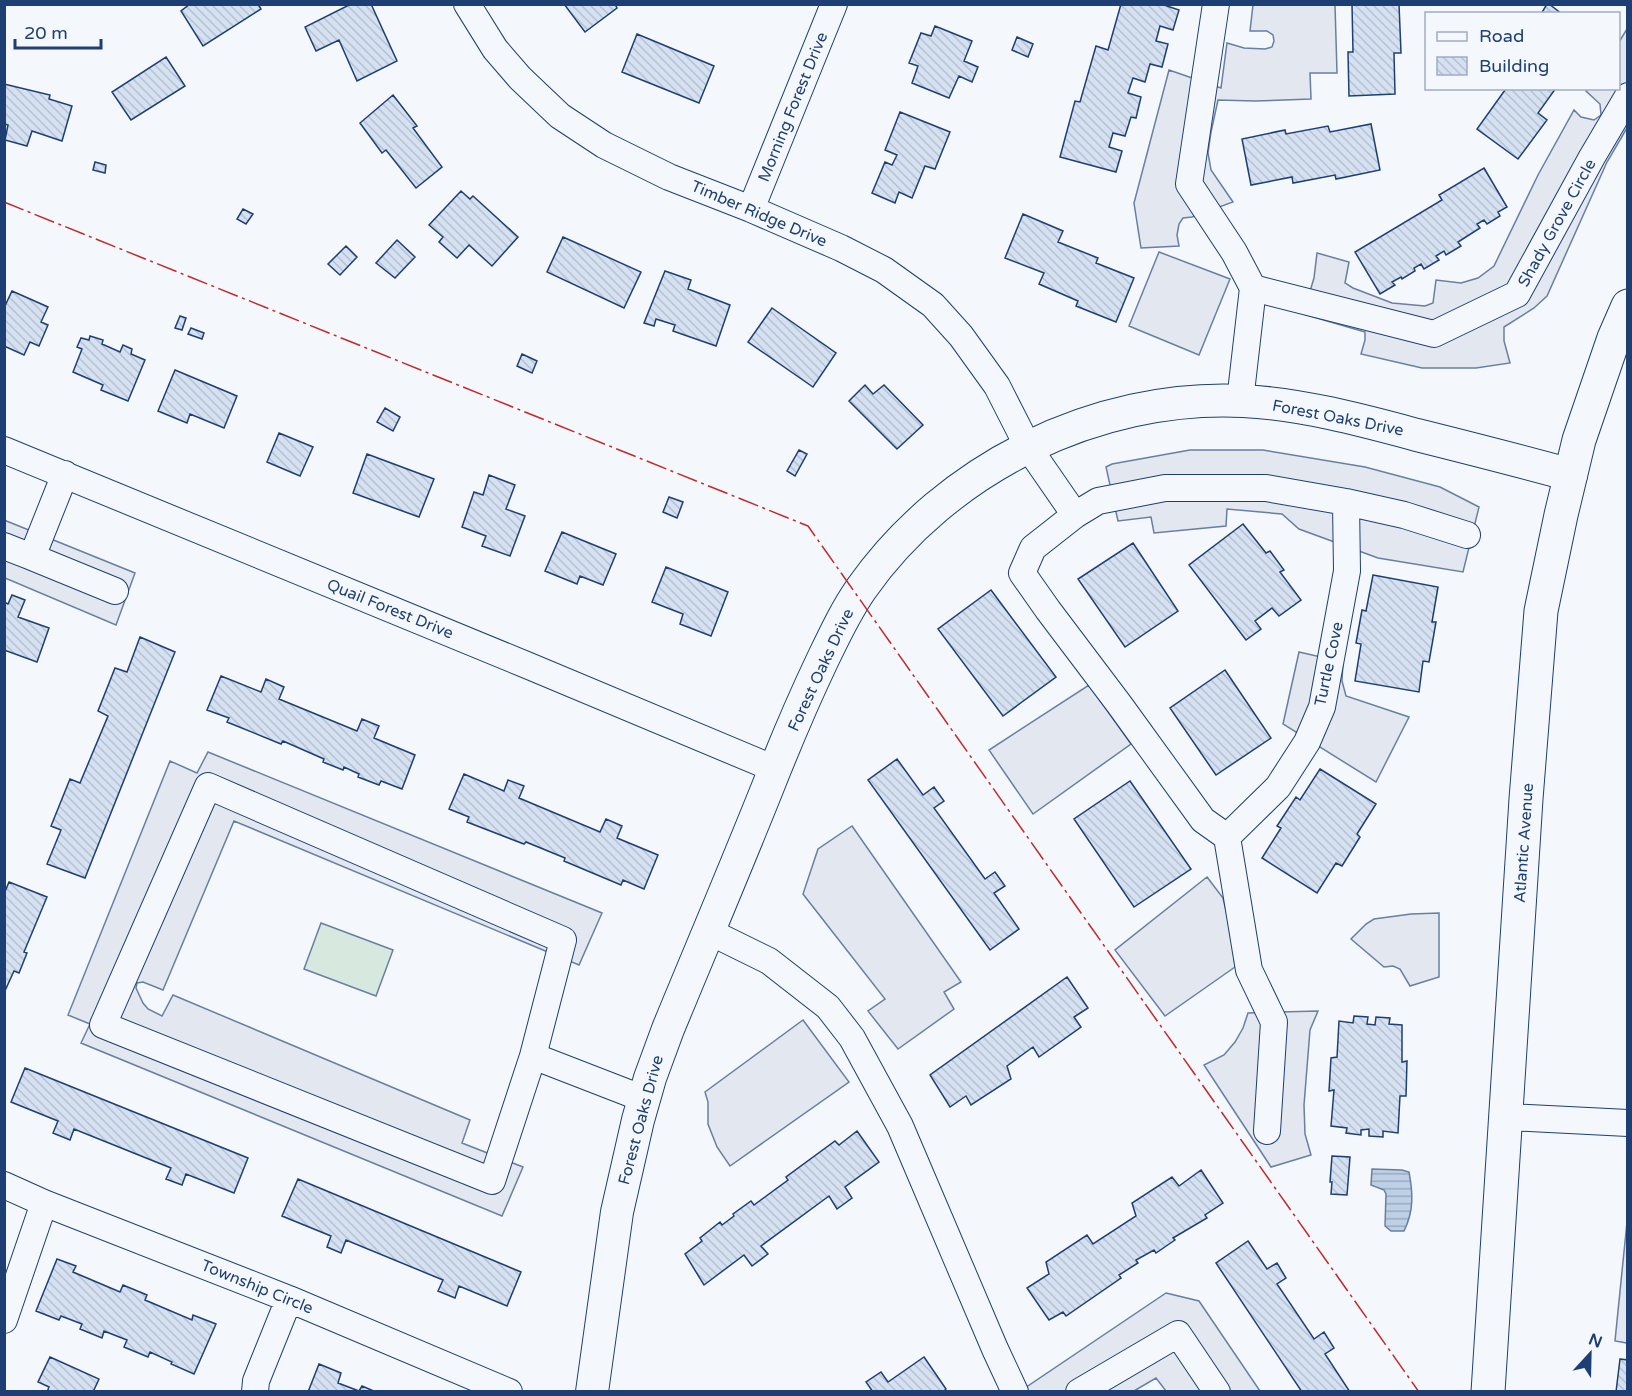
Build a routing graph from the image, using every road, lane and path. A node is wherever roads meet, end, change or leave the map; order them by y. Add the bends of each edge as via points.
1 (467, 4) edge
2 (834, 4) edge
3 (1216, 4) edge
4 (1628, 96) edge
5 (751, 209) junction
6 (1253, 288) junction
7 (1628, 306) edge
8 (1240, 401) junction
9 (1028, 447) junction
10 (4, 450) edge
11 (65, 474) junction
12 (1571, 475) junction
13 (1346, 502) junction
14 (1075, 515) junction
15 (1467, 535) dead end
16 (4, 546) edge
17 (32, 557) junction
18 (115, 591) dead end
19 (775, 769) junction
20 (1227, 837) junction
21 (708, 931) junction
22 (533, 1056) junction
23 (644, 1099) junction
24 (1507, 1117) junction
25 (1628, 1123) edge
26 (1267, 1131) dead end
27 (4, 1185) edge
28 (44, 1203) junction
29 (289, 1299) junction
30 (4, 1320) edge
31 (500, 1390) edge
32 (255, 1392) edge
33 (592, 1392) edge
34 (1015, 1392) edge
35 (1078, 1392) edge
36 (1217, 1392) edge
37 (1488, 1392) edge

1 - 5 street, Timber Ridge Drive via 495,49 560,116 604,145 669,177
2 - 5 street, Morning Forest Drive
3 - 6 street via 1189,184
4 - 6 street, Shady Grove Circle via 1517,294 1434,334
5 - 9 street, Timber Ridge Drive via 884,270 933,305 997,386
6 - 8 street
7 - 12 main road, Atlantic Avenue via 1579,440
8 - 9 street, Forest Oaks Drive via 1164,405 1121,414
8 - 12 street, Forest Oaks Drive via 1364,421
9 - 14 street
9 - 19 street, Forest Oaks Drive via 935,508 881,562 841,620
10 - 11 street, Quail Forest Drive
11 - 17 street
11 - 19 street, Quail Forest Drive
12 - 24 main road, Atlantic Avenue via 1541,611
13 - 14 street via 1266,488 1165,488 1098,501
13 - 15 street via 1404,514
13 - 20 street, Turtle Cove via 1347,571 1322,707 1307,742 1278,787
14 - 20 street via 1033,548 1022,573 1203,820
16 - 17 street
17 - 18 street
19 - 21 street, Forest Oaks Drive
20 - 26 street via 1250,970 1275,1022
21 - 23 street, Forest Oaks Drive
21 - 34 street via 769,961 828,1007 852,1038 900,1126
22 - 22 street via 563,940 208,786 103,1024 492,1181
22 - 23 street
23 - 33 street, Forest Oaks Drive via 617,1212
24 - 25 street
24 - 37 main road, Atlantic Avenue
27 - 28 street, Township Circle
28 - 29 street, Township Circle
28 - 30 street
29 - 31 street, Township Circle
29 - 32 street
35 - 36 street via 1178,1334

